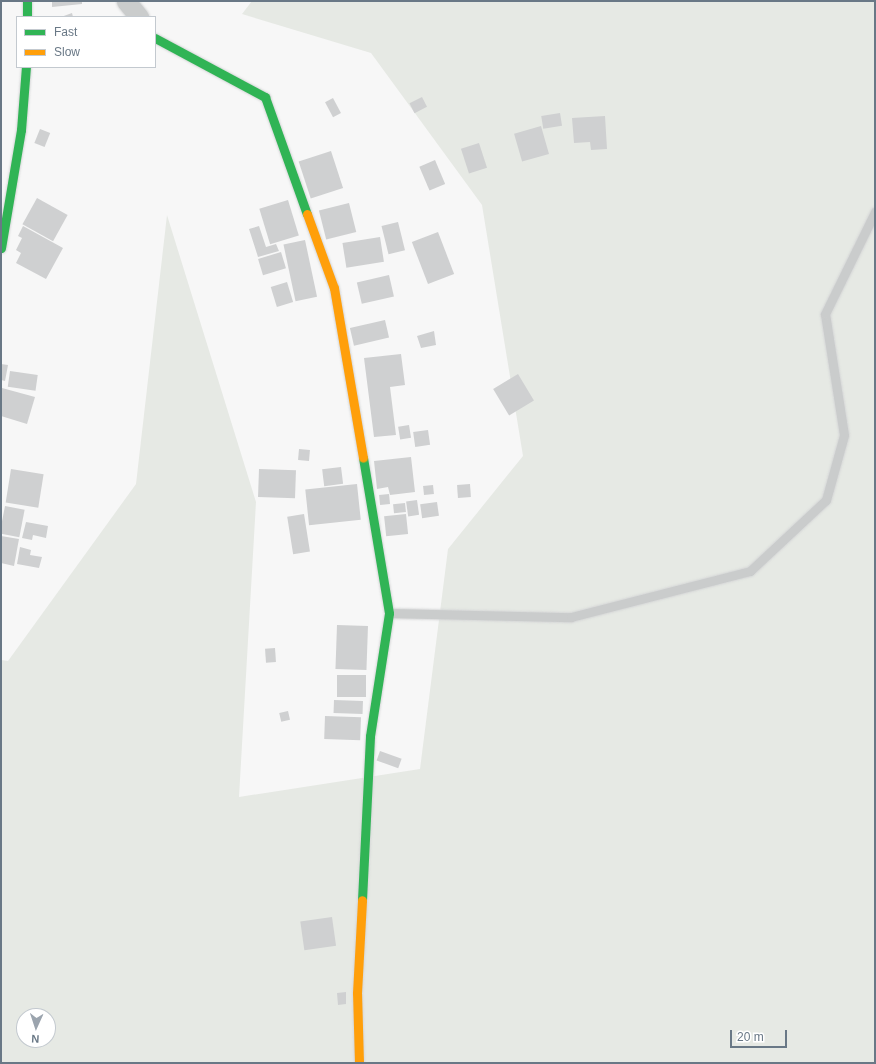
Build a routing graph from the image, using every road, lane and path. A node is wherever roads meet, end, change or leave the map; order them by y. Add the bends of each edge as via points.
1 (27, 1) edge
2 (126, 1) edge
3 (27, 16) edge
4 (138, 16) edge
5 (156, 39) edge
6 (26, 68) edge
7 (875, 212) edge
8 (1, 248) edge
9 (389, 613) junction
10 (359, 1063) edge

1 - 3 street
2 - 4 street
5 - 9 street via 265,97 334,288
6 - 8 street via 21,130
7 - 9 lane via 825,314 844,434 826,500 750,571 571,617
9 - 10 street via 370,736 357,993

